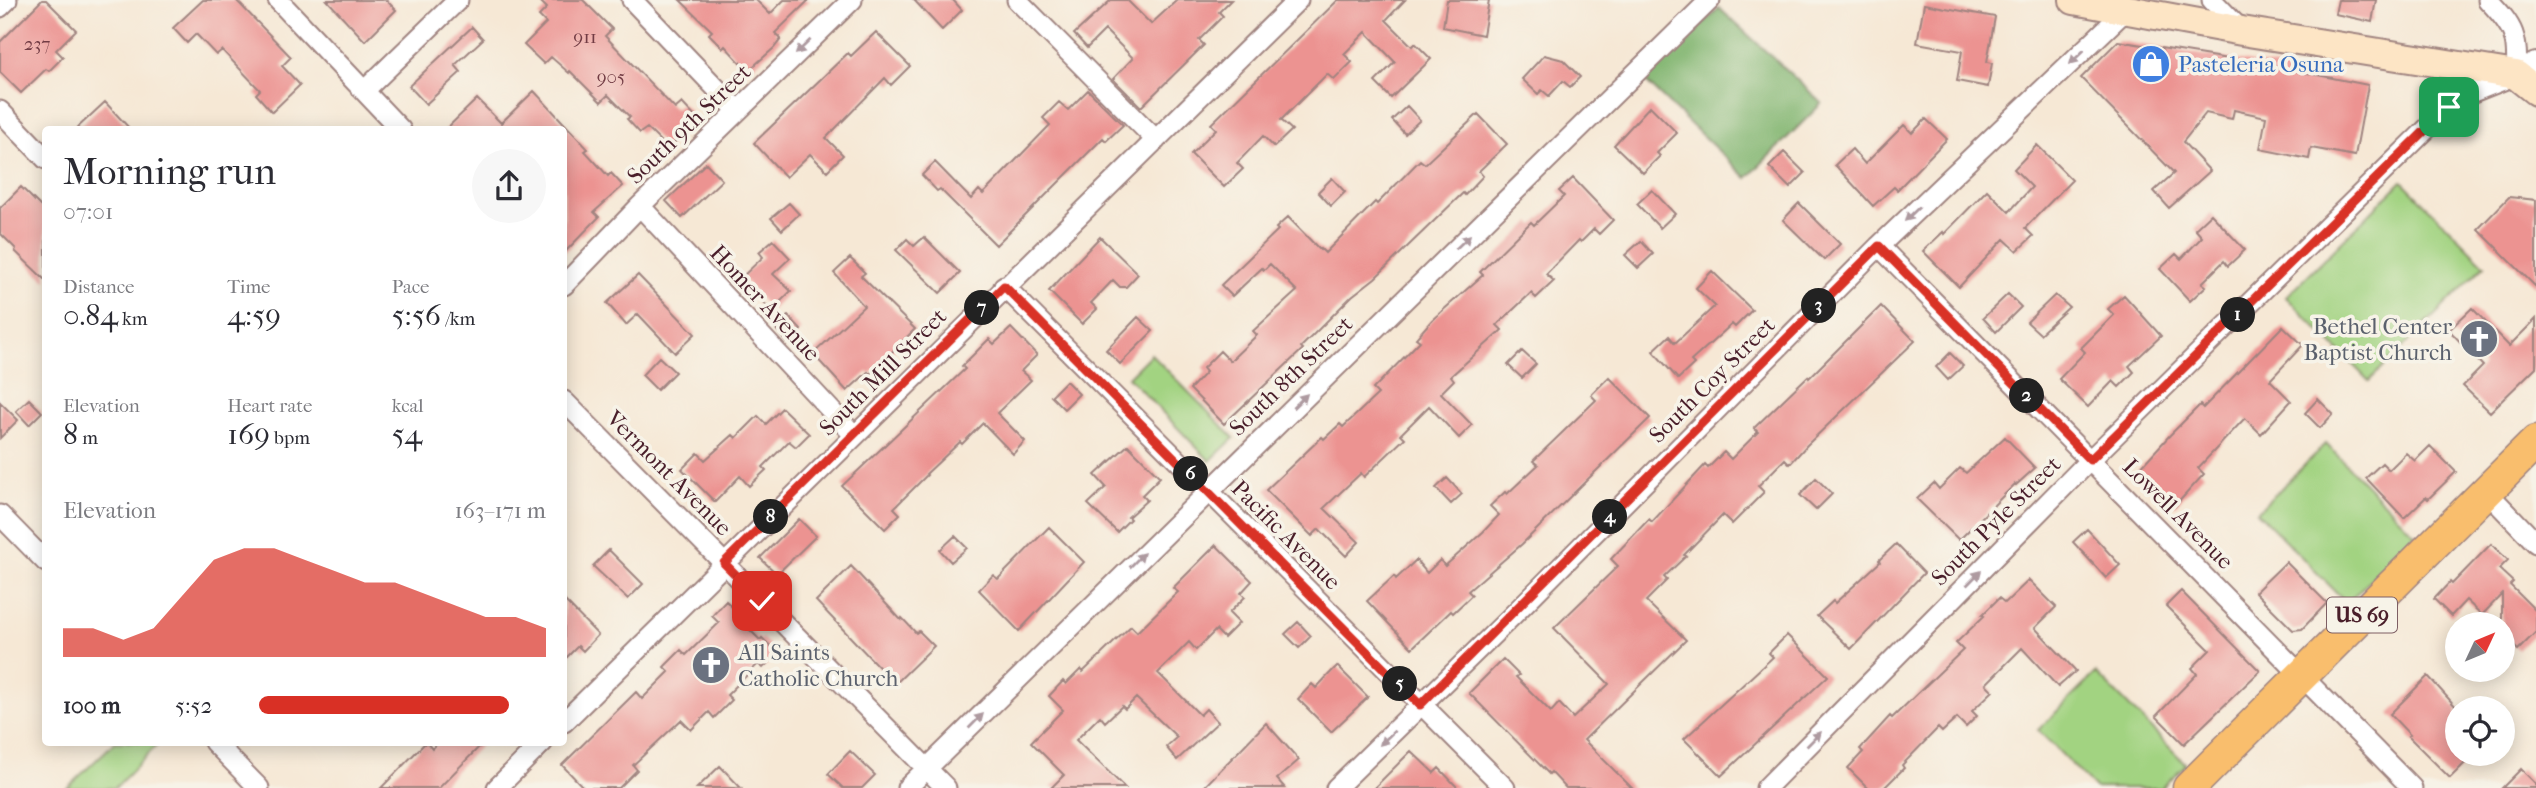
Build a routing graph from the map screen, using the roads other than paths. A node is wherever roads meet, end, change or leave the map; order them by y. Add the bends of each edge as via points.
1 (8, 0) edge
2 (278, 0) edge
3 (458, 0) edge
4 (632, 0) edge
5 (852, 0) edge
6 (1017, 0) edge
7 (1298, 0) edge
8 (1710, 0) edge
9 (2074, 0) edge
10 (2212, 0) edge
11 (2488, 0) edge
12 (0, 8) edge
13 (2126, 10) junction
14 (2242, 31) junction
15 (2529, 77) edge
16 (365, 90) junction
17 (737, 110) junction
18 (0, 111) edge
19 (397, 126) edge
20 (1156, 141) junction
21 (42, 155) edge
22 (640, 206) junction
23 (1879, 246) junction
24 (567, 282) edge
25 (1004, 286) junction
26 (567, 404) edge
27 (854, 435) junction
28 (2536, 442) edge
29 (2090, 460) junction
30 (1208, 491) junction
31 (2486, 491) junction
32 (0, 515) edge
33 (2536, 543) edge
34 (42, 558) edge
35 (724, 563) junction
36 (2302, 676) junction
37 (1420, 705) junction
38 (567, 719) edge
39 (218, 746) edge
40 (539, 746) edge
41 (927, 768) junction
42 (259, 788) edge
43 (497, 788) edge
44 (907, 788) edge
45 (946, 788) edge
46 (1336, 788) edge
47 (1505, 788) edge
48 (1766, 788) edge
49 (2189, 788) edge
50 (2412, 788) edge

1 - 12 street
2 - 16 street
3 - 16 street
4 - 17 street
5 -> 17 street, South 9th Street
6 - 20 street
7 - 20 street, South Mill Street
30 -> 8 street, South 8th Street
9 - 13 main road
10 - 14 street
11 - 15 street via 2515,33
13 - 14 main road
13 -> 23 street, South Coy Street
14 - 15 main road
15 - 29 street, South Pyle Street via 2463,96 2449,107
16 - 19 street
17 - 22 street, South 9th Street
18 - 21 street
20 - 25 street, South Mill Street
22 - 24 street, South 9th Street
22 - 27 street, Homer Avenue
23 - 29 street, Lowell Avenue
23 - 37 street, South Coy Street
25 - 27 street, South Mill Street
25 - 30 street, Pacific Avenue
26 - 35 street, Vermont Avenue
27 - 35 street, South Mill Street
28 - 31 main road, US 69
29 - 36 street, Lowell Avenue
48 -> 29 street, South Pyle Street
30 - 37 street, Pacific Avenue
41 -> 30 street, South 8th Street
31 - 33 street
31 - 36 main road, US 69
32 - 34 street
35 - 38 street, South Mill Street
35 - 41 street, Vermont Avenue
36 - 49 main road, US 69
36 - 50 street, Lowell Avenue
37 -> 46 street, South Coy Street
37 - 47 street, Pacific Avenue
39 - 42 street
40 - 43 street
41 - 44 street, South 8th Street
41 - 45 street, Vermont Avenue

